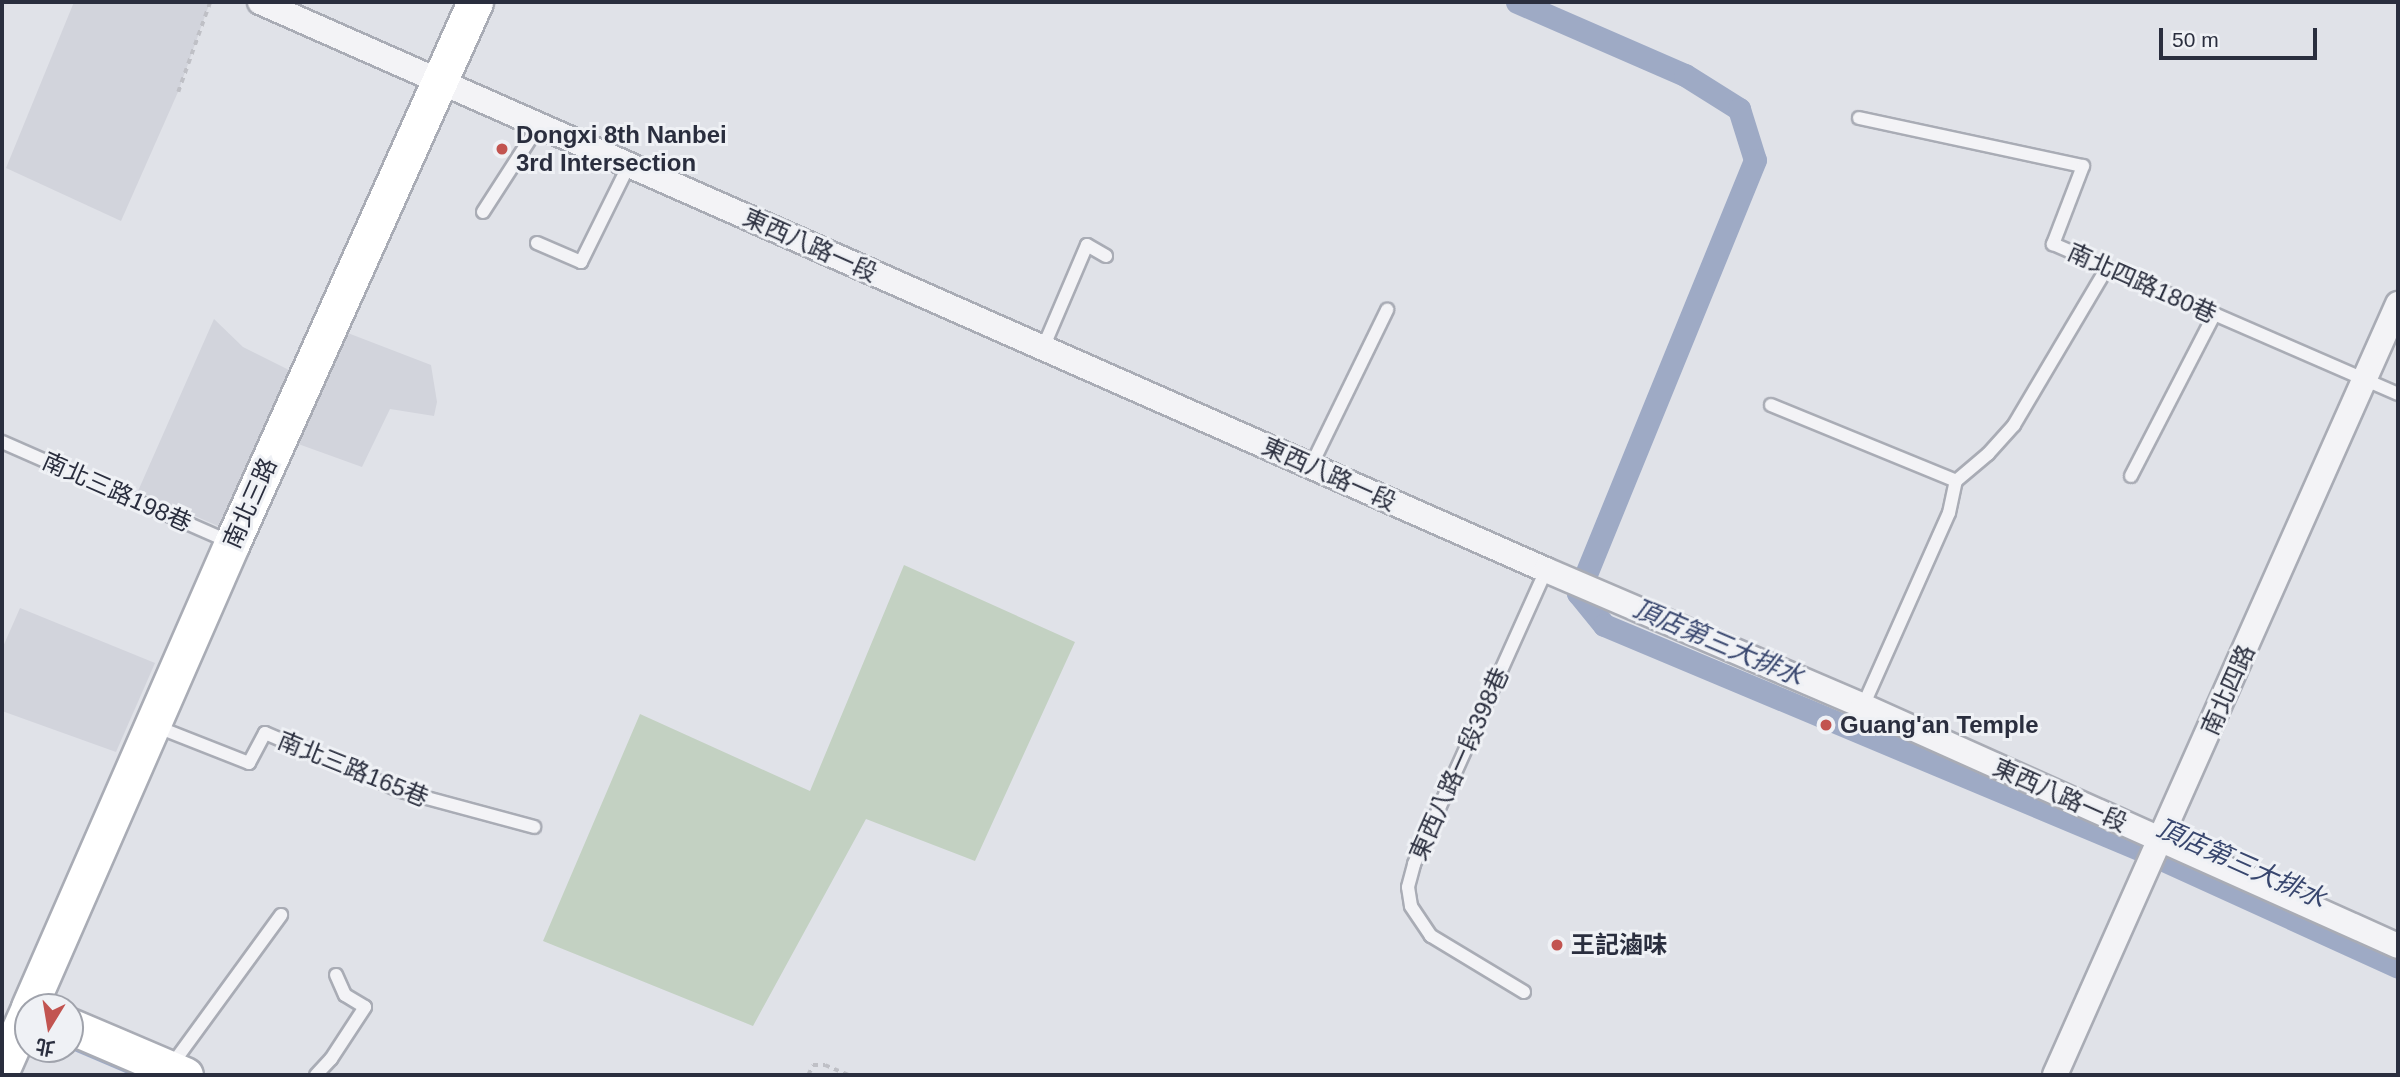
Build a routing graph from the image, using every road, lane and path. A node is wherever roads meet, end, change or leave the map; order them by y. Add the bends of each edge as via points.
1 (210, 2) edge
2 (260, 2) edge
3 (475, 2) edge
4 (439, 82) junction
5 (178, 92) dead end
6 (1859, 118) dead end
7 (539, 125) junction
8 (629, 164) junction
9 (483, 212) dead end
10 (537, 243) dead end
11 (1106, 256) dead end
12 (2107, 268) junction
13 (2398, 304) edge
14 (1387, 310) dead end
15 (2214, 314) junction
16 (1044, 348) junction
17 (2365, 380) junction
18 (2398, 394) edge
19 (1772, 405) dead end
20 (2, 442) edge
21 (1311, 466) junction
22 (2131, 476) dead end
23 (1956, 481) junction
24 (232, 543) junction
25 (1546, 570) junction
26 (1863, 706) junction
27 (152, 725) junction
28 (534, 827) dead end
29 (2161, 840) junction
30 (281, 915) dead end
31 (2398, 946) edge
32 (335, 975) dead end
33 (1524, 992) dead end
34 (35, 993) edge
35 (84, 1032) edge
36 (14, 1041) edge
37 (2, 1069) edge
38 (173, 1073) edge
39 (316, 1075) edge
40 (808, 1075) edge
41 (849, 1075) edge
42 (2055, 1075) edge

1 - 5 path
2 - 4 street, 東西八路一段
3 - 4 street, 南北三路
4 - 7 street, 東西八路一段
4 - 24 street, 南北三路
6 - 12 lane, 南北四路180巷 via 2083,166 2053,244
7 - 8 street, 東西八路一段
7 - 9 lane
8 - 10 lane via 581,262
8 - 16 street, 東西八路一段
11 - 16 lane via 1087,245
12 - 15 lane, 南北四路180巷
12 - 23 lane via 2014,425
13 - 17 street, 南北四路
14 - 21 lane
15 - 17 lane, 南北四路180巷
15 - 22 lane
16 - 21 street, 東西八路一段
17 - 18 lane, 南北四路180巷
17 - 29 street, 南北四路
19 - 23 lane
20 - 24 lane, 南北三路198巷
21 - 25 street, 東西八路一段
23 - 26 lane via 1949,513
24 - 27 street, 南北三路
25 - 26 street, 東西八路一段
25 - 33 lane, 東西八路一段398巷 via 1414,864 1408,887 1411,906 1431,936
26 - 29 street, 東西八路一段
27 - 28 lane, 南北三路165巷 via 249,763 265,733 401,791
27 - 34 street, 南北三路
29 - 31 street, 東西八路一段
29 - 42 street, 南北四路
30 - 38 lane
32 - 39 lane via 345,995 365,1007
35 - 38 street
36 - 37 street, 南北三路
40 - 41 path via 813,1065 825,1065

